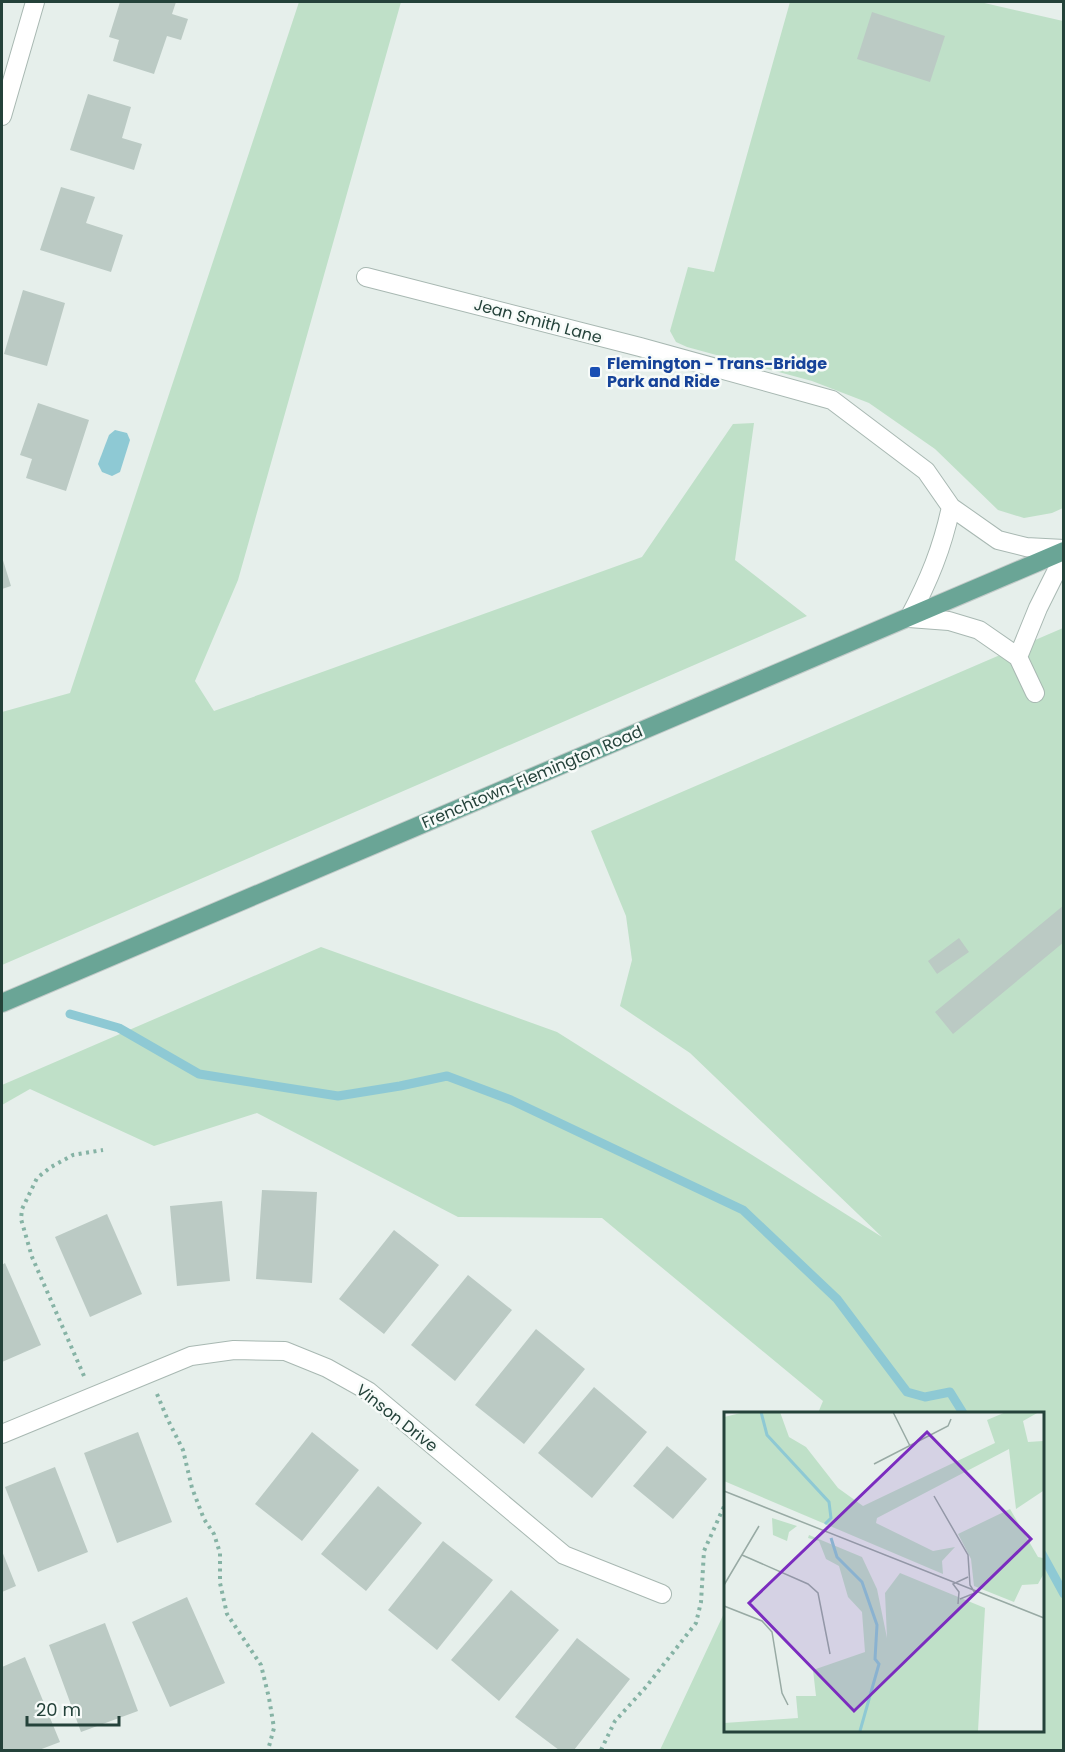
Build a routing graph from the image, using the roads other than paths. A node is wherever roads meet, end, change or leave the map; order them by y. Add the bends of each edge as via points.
1 (35, 2) edge
2 (2, 116) edge
3 (366, 277) dead end
4 (951, 507) junction
5 (1064, 550) edge
6 (1064, 556) edge
7 (909, 618) junction
8 (1018, 657) junction
9 (1035, 693) dead end
10 (2, 1003) edge
11 (2, 1434) edge
12 (662, 1594) dead end

1 - 2 street
3 - 4 street, Jean Smith Lane via 832,400 926,471
4 - 5 street, Jean Smith Lane via 998,540
4 - 7 street via 944,540
5 - 7 main road, Frenchtown-Flemington Road
6 - 8 street
7 - 8 street via 965,624
7 - 10 main road, Frenchtown-Flemington Road
8 - 9 street
11 - 12 street, Vinson Drive via 191,1356 234,1350 285,1351 368,1391 564,1556

